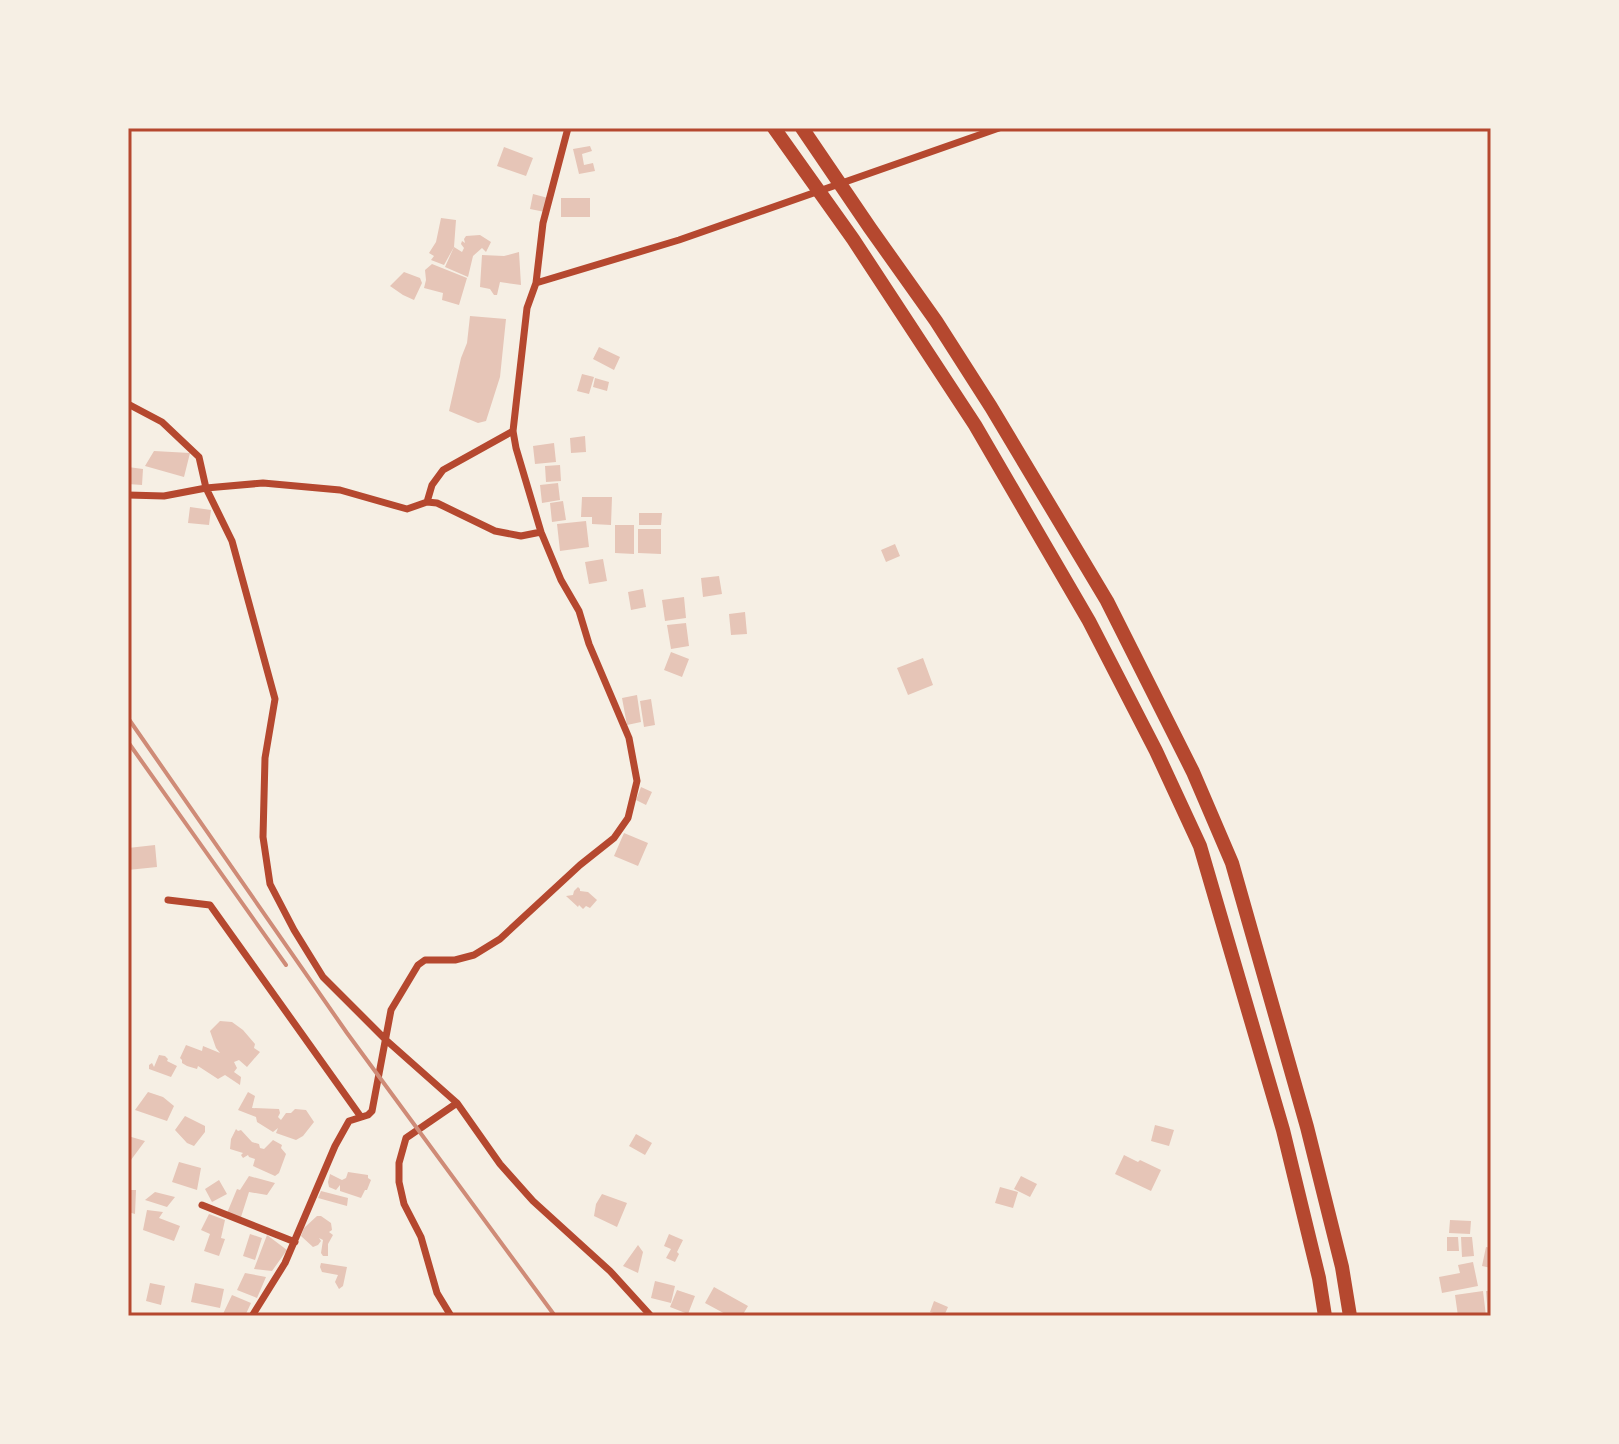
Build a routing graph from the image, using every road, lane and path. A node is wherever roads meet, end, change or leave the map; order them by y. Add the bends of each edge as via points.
1 (568, 128) edge
2 (774, 128) edge
3 (802, 128) edge
4 (999, 128) edge
5 (536, 283) junction
6 (128, 404) edge
7 (513, 431) junction
8 (206, 488) junction
9 (128, 495) edge
10 (427, 502) junction
11 (541, 532) junction
12 (168, 900) dead end
13 (386, 1040) junction
14 (457, 1103) junction
15 (361, 1117) junction
16 (202, 1205) dead end
17 (295, 1242) junction
18 (252, 1316) edge
19 (451, 1316) edge
20 (651, 1316) edge
21 (1325, 1316) edge
22 (1350, 1316) edge

1 - 5 street via 543,223
2 - 21 highway via 975,425 1089,621 1156,751 1200,846 1283,1130
3 - 22 highway via 991,407 1107,601 1193,772 1232,863 1307,1127
4 - 5 street via 679,240
5 - 7 street via 527,308
6 - 8 street via 162,422 199,457
7 - 10 street via 443,470
7 - 11 street
8 - 9 street via 164,496
8 - 10 street via 316,486 407,509
8 - 13 street via 232,541 275,699 265,758 263,837 270,884 323,977
10 - 11 street via 495,531 521,536
11 - 13 street via 629,738 637,781 628,818 614,838 500,939 474,955 418,965 391,1010
12 - 15 street via 210,905
13 - 14 street
13 - 15 street via 372,1111
14 - 19 street via 406,1138 399,1163 404,1204 421,1237 437,1293
14 - 20 street via 533,1201
15 - 17 street via 349,1121 335,1146
16 - 17 street
17 - 18 street

